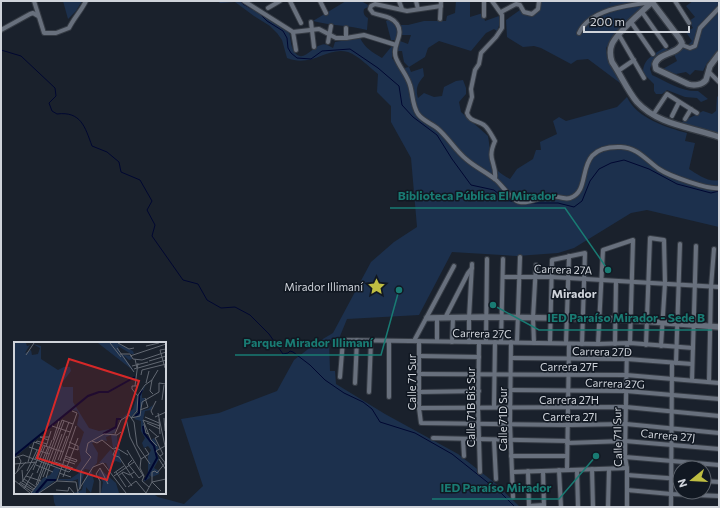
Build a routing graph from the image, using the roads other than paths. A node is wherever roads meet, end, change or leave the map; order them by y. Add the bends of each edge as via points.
1 (34, 1) edge
2 (86, 1) edge
3 (244, 1) edge
4 (280, 1) edge
5 (290, 1) edge
6 (320, 1) edge
7 (399, 1) edge
8 (416, 1) edge
9 (432, 1) edge
10 (484, 1) edge
11 (492, 1) edge
12 (653, 1) edge
13 (675, 1) edge
14 (539, 2) edge
15 (441, 3) edge
16 (434, 7) junction
17 (268, 8) dead end
18 (719, 8) edge
19 (402, 9) junction
20 (418, 9) junction
21 (501, 12) junction
22 (642, 12) junction
23 (326, 13) dead end
24 (38, 16) junction
25 (484, 16) dead end
26 (440, 19) dead end
27 (311, 22) dead end
28 (631, 22) junction
29 (302, 23) dead end
30 (689, 23) dead end
31 (331, 26) dead end
32 (346, 28) dead end
33 (1, 30) edge
34 (312, 30) junction
35 (293, 32) junction
36 (579, 33) dead end
37 (329, 34) junction
38 (618, 35) junction
39 (346, 38) junction
40 (328, 42) dead end
41 (396, 45) junction
42 (682, 45) junction
43 (666, 46) dead end
44 (314, 47) dead end
45 (296, 50) dead end
46 (653, 54) dead end
47 (718, 56) edge
48 (634, 60) junction
49 (618, 71) junction
50 (708, 71) junction
51 (644, 78) dead end
52 (719, 82) edge
53 (679, 102) junction
54 (690, 109) junction
55 (697, 113) dead end
56 (654, 115) junction
57 (672, 116) dead end
58 (685, 119) dead end
59 (719, 137) edge
60 (495, 179) junction
61 (719, 188) edge
62 (680, 244) dead end
63 (696, 246) dead end
64 (714, 249) dead end
65 (569, 256) junction
66 (520, 257) dead end
67 (487, 259) dead end
68 (503, 259) dead end
69 (454, 266) dead end
70 (536, 266) dead end
71 (503, 277) junction
72 (519, 277) junction
73 (535, 277) junction
74 (552, 277) junction
75 (568, 278) junction
76 (584, 279) junction
77 (601, 279) junction
78 (616, 281) junction
79 (632, 281) junction
80 (648, 282) junction
81 (665, 283) junction
82 (679, 284) junction
83 (695, 286) junction
84 (711, 286) junction
85 (719, 287) edge
86 (486, 317) junction
87 (427, 318) junction
88 (437, 318) junction
89 (445, 318) junction
90 (453, 318) junction
91 (469, 318) junction
92 (502, 318) junction
93 (518, 318) junction
94 (533, 318) junction
95 (550, 318) junction
96 (566, 318) junction
97 (583, 319) junction
98 (599, 319) junction
99 (615, 319) junction
100 (631, 320) junction
101 (647, 322) junction
102 (663, 323) junction
103 (678, 324) junction
104 (694, 325) junction
105 (710, 326) junction
106 (719, 327) edge
107 (357, 340) junction
108 (371, 340) junction
109 (389, 341) junction
110 (417, 341) junction
111 (437, 341) junction
112 (452, 342) junction
113 (469, 342) junction
114 (479, 342) junction
115 (486, 342) junction
116 (495, 342) junction
117 (501, 342) junction
118 (512, 342) junction
119 (517, 342) junction
120 (534, 343) junction
121 (550, 343) junction
122 (567, 343) junction
123 (628, 343) junction
124 (582, 344) junction
125 (598, 344) junction
126 (615, 344) junction
127 (646, 345) junction
128 (661, 346) junction
129 (677, 347) junction
130 (693, 348) junction
131 (420, 356) junction
132 (479, 358) junction
133 (511, 358) junction
134 (569, 359) junction
135 (627, 359) junction
136 (674, 363) junction
137 (692, 364) junction
138 (419, 374) junction
139 (479, 374) junction
140 (495, 374) junction
141 (511, 374) junction
142 (569, 375) junction
143 (626, 375) junction
144 (340, 377) dead end
145 (672, 379) junction
146 (692, 380) junction
147 (709, 381) junction
148 (355, 383) dead end
149 (719, 383) edge
150 (511, 390) junction
151 (479, 391) junction
152 (568, 391) junction
153 (626, 391) junction
154 (369, 392) dead end
155 (419, 392) junction
156 (672, 395) junction
157 (388, 396) dead end
158 (719, 399) edge
159 (494, 407) junction
160 (626, 407) junction
161 (419, 408) junction
162 (478, 408) junction
163 (510, 408) junction
164 (568, 408) junction
165 (672, 411) junction
166 (719, 416) edge
167 (421, 423) joint
168 (478, 423) junction
169 (510, 424) junction
170 (626, 424) junction
171 (568, 425) junction
172 (671, 428) junction
173 (719, 433) edge
174 (433, 438) dead end
175 (463, 439) junction
176 (478, 440) junction
177 (494, 440) junction
178 (512, 441) junction
179 (625, 441) junction
180 (568, 442) junction
181 (671, 444) junction
182 (719, 449) edge
183 (464, 456) dead end
184 (511, 456) junction
185 (567, 456) junction
186 (625, 457) junction
187 (671, 461) junction
188 (719, 465) edge
189 (627, 468) junction
190 (592, 469) junction
191 (609, 469) junction
192 (558, 470) junction
193 (567, 470) junction
194 (577, 470) junction
195 (528, 471) junction
196 (543, 471) junction
197 (480, 472) dead end
198 (512, 472) junction
199 (627, 475) junction
200 (671, 478) junction
201 (496, 479) dead end
202 (627, 490) junction
203 (671, 494) junction
204 (513, 496) dead end
205 (719, 496) edge
206 (529, 506) edge
207 (544, 506) edge
208 (561, 507) edge
209 (578, 507) edge
210 (593, 507) edge
211 (608, 507) edge
212 (627, 507) edge
213 (671, 507) edge

1 - 24 street
2 - 24 street via 69,28 56,33 44,33
3 - 35 street
4 - 17 street
5 - 29 street
6 - 23 street
7 - 19 street
8 - 20 street
9 - 16 street
10 - 25 street
11 - 21 street
12 - 22 street
12 - 36 street via 609,10 589,21
12 - 42 street
13 - 30 street
14 - 21 street via 537,10 532,14 524,12 517,4
15 - 16 street
15 - 26 street
16 - 20 street
18 - 42 street via 700,28 695,46 690,48
19 - 20 street
19 - 41 street via 376,4 370,9 373,13 395,21 400,33
21 - 60 street via 503,22 500,31 481,53 475,70 472,98 466,113 469,118 484,125 495,141 491,150
22 - 28 street
22 - 43 street
24 - 33 street via 30,14
27 - 34 street
28 - 38 street
28 - 46 street
31 - 37 street
32 - 39 street
34 - 35 street
34 - 37 street
34 - 44 street
35 - 45 street
37 - 39 street via 336,38
37 - 40 street
38 - 48 street
38 - 49 street via 610,51 611,59
39 - 41 street via 364,35
41 - 60 street via 395,57 410,85 416,110 467,160
42 - 50 street via 660,57 655,66 692,85 706,80
47 - 50 street
48 - 49 street
48 - 51 street
49 - 56 street via 636,101
50 - 52 street
53 - 54 street
53 - 56 street via 667,94
53 - 57 street
54 - 55 street
54 - 58 street
56 - 59 street via 669,123
60 - 61 street via 518,202 551,196 568,199 576,195 591,156 602,148 617,147 641,153 666,174 711,188
62 - 82 street
63 - 83 street
64 - 84 street
65 - 74 street via 552,260
65 - 75 street
65 - 76 street via 585,253
66 - 72 street
67 - 86 street
68 - 71 street
69 - 87 street
70 - 73 street
71 - 72 street, Carrera 27A
71 - 92 street
72 - 73 street, Carrera 27A
72 - 93 street
73 - 74 street, Carrera 27A
73 - 94 street
74 - 75 street, Carrera 27A
74 - 95 street
75 - 76 street, Carrera 27A
75 - 96 street
76 - 77 street, Carrera 27A
76 - 97 street
77 - 78 street, Carrera 27A
77 - 79 street, Calle 71I Sur via 603,250 633,240
77 - 98 street
78 - 79 street, Carrera 27A
78 - 99 street
79 - 80 street, Carrera 27A
79 - 100 street, Calle 71I Sur
80 - 81 street, Carrera 27A
80 - 81 street via 649,238 664,240
80 - 101 street
81 - 82 street, Carrera 27A
81 - 102 street
82 - 83 street, Carrera 27A
82 - 103 street
83 - 84 street, Carrera 27A
83 - 104 street
84 - 85 street, Carrera 27A
84 - 105 street
86 - 91 street
86 - 92 street
86 - 115 street
87 - 88 street
87 - 110 street
88 - 89 street
88 - 111 street
89 - 90 street
89 - 91 street via 472,266
90 - 91 street
90 - 112 street
91 - 113 street
92 - 93 street
92 - 117 street
93 - 94 street
93 - 119 street
94 - 95 street
94 - 120 street
95 - 96 street
95 - 121 street
96 - 97 street
96 - 122 street
97 - 98 street
97 - 124 street
98 - 99 street
98 - 125 street
99 - 100 street
99 - 126 street
100 - 101 street
100 - 123 street, Calle 71I Sur
101 - 102 street
101 - 127 street
102 - 103 street
102 - 128 street
103 - 104 street
103 - 129 street
104 - 105 street
104 - 130 street
105 - 106 street
105 - 147 street
107 - 108 street, Carrera 27C
107 - 144 street, Carrera 27C via 344,340
107 - 148 street
108 - 109 street, Carrera 27C
108 - 154 street
109 - 110 street, Carrera 27C
109 - 157 street
110 - 111 street, Carrera 27C
110 - 131 street, Calle 71 Sur
111 - 112 street, Carrera 27C
112 - 113 street, Carrera 27C
113 - 114 street, Carrera 27C
114 - 115 street, Carrera 27C
114 - 132 street, Calle 71B Bis Sur
115 - 116 street, Carrera 27C
116 - 117 street, Carrera 27C
116 - 140 street
117 - 118 street, Carrera 27C
118 - 119 street, Carrera 27C
118 - 133 street, Calle 71D Sur
119 - 120 street, Carrera 27C
120 - 121 street, Carrera 27C
121 - 122 street, Carrera 27C
122 - 124 street, Carrera 27C
122 - 134 street
123 - 126 street, Carrera 27C
123 - 127 street, Carrera 27C
123 - 135 street, Calle 71I Sur
124 - 125 street, Carrera 27C
125 - 126 street, Carrera 27C
127 - 128 street, Carrera 27C
128 - 129 street, Carrera 27C
129 - 130 street, Carrera 27C
129 - 136 street
130 - 137 street
131 - 132 street
131 - 138 street, Calle 71 Sur
132 - 139 street, Calle 71B Bis Sur
133 - 134 street, Carrera 27D
133 - 141 street, Calle 71D Sur
134 - 135 street, Carrera 27D
134 - 142 street
135 - 136 street, Carrera 27D
135 - 143 street, Calle 71I Sur
136 - 137 street, Carrera 27D
136 - 145 street
137 - 146 street
138 - 139 street, Carrera 27F
138 - 155 street, Calle 71 Sur
139 - 140 street, Carrera 27F
139 - 151 street, Calle 71B Bis Sur
140 - 141 street, Carrera 27F
140 - 159 street
141 - 142 street, Carrera 27F
141 - 150 street, Calle 71D Sur
142 - 143 street, Carrera 27F
142 - 152 street
143 - 145 street, Carrera 27F
143 - 153 street, Calle 71I Sur
145 - 146 street, Carrera 27F
145 - 156 street
146 - 147 street, Carrera 27F
147 - 149 street, Carrera 27F
150 - 152 street, Carrera 27G
150 - 163 street, Calle 71D Sur
151 - 155 street
151 - 162 street, Calle 71B Bis Sur
152 - 153 street, Carrera 27G
152 - 164 street
153 - 156 street, Carrera 27G
153 - 160 street, Calle 71I Sur
155 - 161 street, Calle 71 Sur
156 - 158 street, Carrera 27G
156 - 165 street
159 - 162 street, Carrera 27H
159 - 163 street, Carrera 27H
160 - 164 street, Carrera 27H
160 - 165 street, Carrera 27H
160 - 170 street, Calle 71I Sur
161 - 162 street, Carrera 27H
161 - 167 street, Calle 71 Sur
162 - 168 street, Calle 71B Bis Sur
163 - 164 street, Carrera 27H
163 - 169 street, Calle 71D Sur
164 - 171 street
165 - 166 street, Carrera 27H
165 - 172 street
167 - 168 street, Carrera 27I
168 - 169 street, Carrera 27I
168 - 176 street, Calle 71B Bis Sur
169 - 171 street, Carrera 27I
169 - 178 street, Calle 71D Sur
170 - 171 street, Carrera 27I
170 - 172 street, Carrera 27I
170 - 179 street, Calle 71I Sur
171 - 180 street
172 - 173 street, Carrera 27I
172 - 181 street
174 - 175 street, Carrera 27J
175 - 176 street, Carrera 27J
175 - 183 street
176 - 177 street, Carrera 27J
176 - 197 street, Calle 71B Bis Sur
177 - 178 street, Carrera 27J
177 - 201 street
178 - 180 street, Carrera 27J
178 - 184 street, Calle 71D Sur
179 - 180 street, Carrera 27J
179 - 181 street, Carrera 27J
179 - 186 street, Calle 71I Sur
180 - 185 street
181 - 182 street, Carrera 27J
181 - 187 street
184 - 185 street
184 - 198 street, Calle 71D Sur
185 - 193 street
186 - 187 street
186 - 189 street, Calle 71I Sur
187 - 188 street
187 - 200 street
189 - 191 street
189 - 199 street, Calle 71I Sur
190 - 191 street
190 - 194 street
190 - 210 street
191 - 211 street
192 - 193 street
192 - 196 street
192 - 208 street
193 - 194 street
194 - 209 street
195 - 196 street
195 - 198 street
195 - 206 street
196 - 207 street
198 - 204 street, Calle 71D Sur
199 - 200 street
199 - 202 street, Calle 71I Sur
200 - 203 street
202 - 203 street
202 - 212 street, Calle 71I Sur
203 - 205 street
203 - 213 street
206 - 207 street

